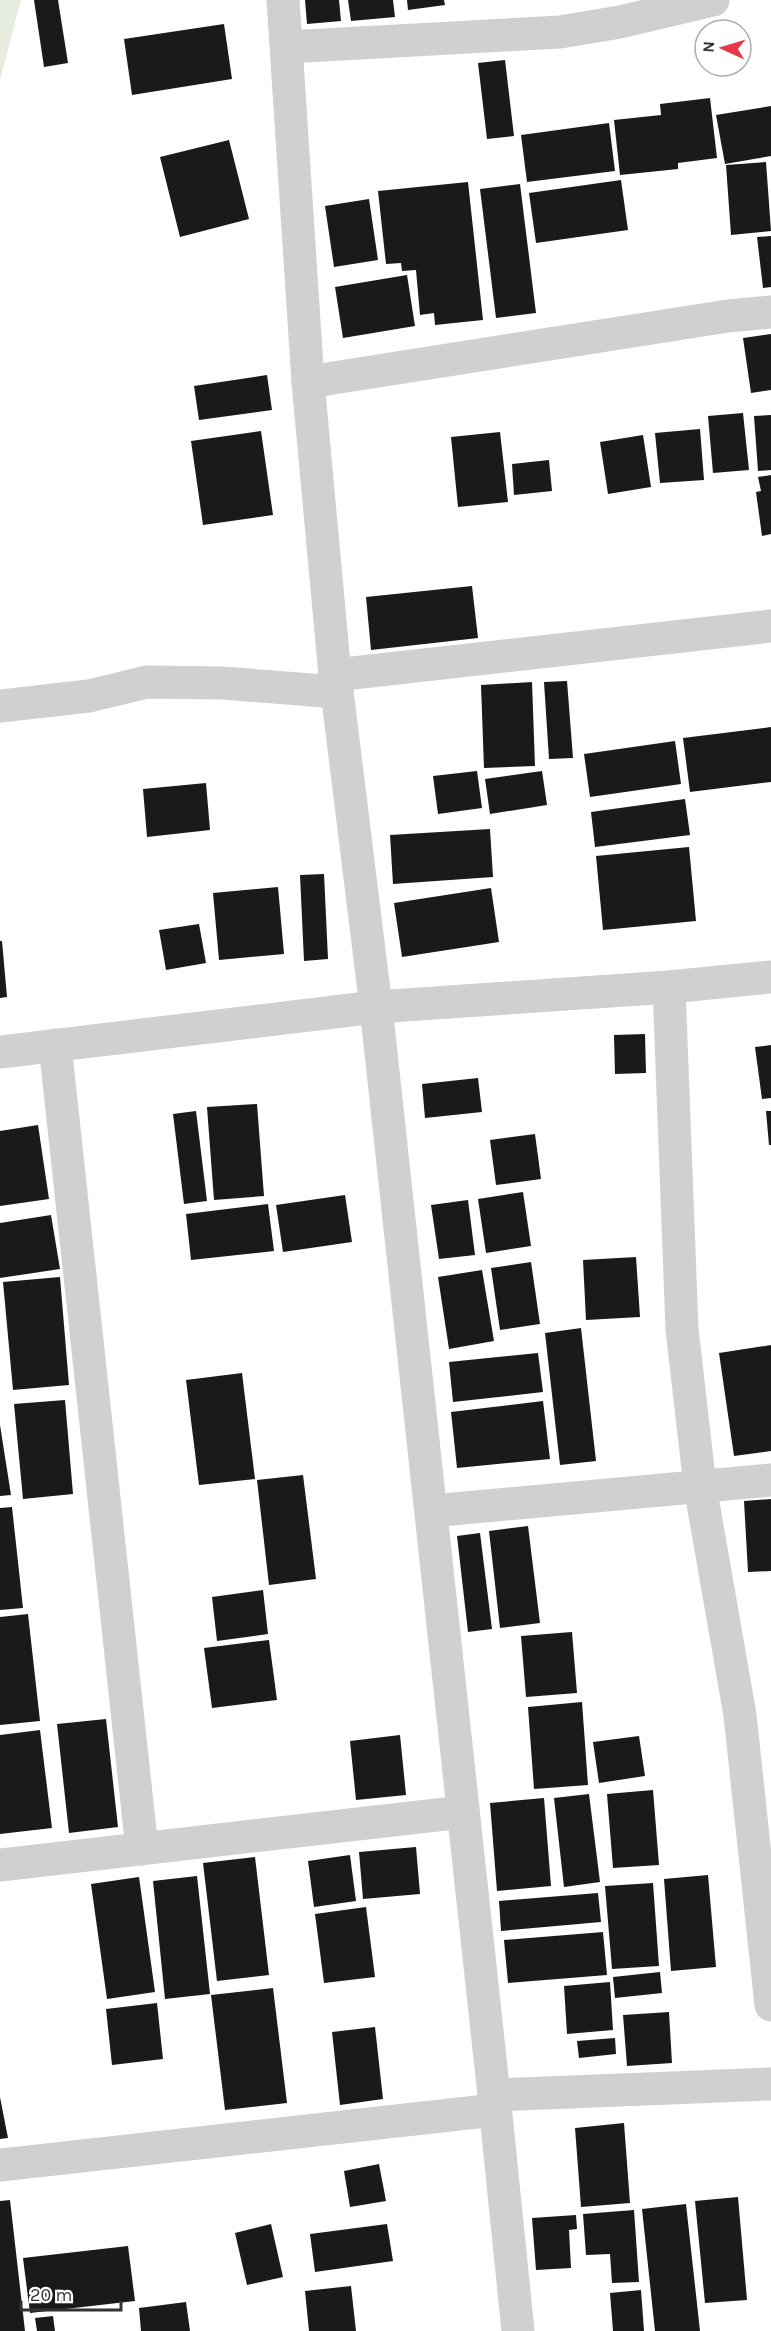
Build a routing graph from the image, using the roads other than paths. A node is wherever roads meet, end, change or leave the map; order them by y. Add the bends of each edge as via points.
1 (283, 0) edge
2 (714, 0) edge
3 (287, 47) junction
4 (771, 312) edge
5 (308, 382) junction
6 (771, 626) edge
7 (336, 684) junction
8 (0, 706) edge
9 (771, 977) edge
10 (669, 987) junction
11 (376, 1007) junction
12 (55, 1046) junction
13 (0, 1052) edge
14 (771, 1480) edge
15 (700, 1486) junction
16 (430, 1512) junction
17 (463, 1812) junction
18 (142, 1849) junction
19 (0, 1865) edge
20 (771, 2005) edge
21 (771, 2084) edge
22 (495, 2103) junction
23 (0, 2165) edge
24 (518, 2331) edge

1 - 3 street
2 - 3 street via 560,32
3 - 5 street
4 - 5 street via 728,315
5 - 7 street
6 - 7 street
7 - 8 street via 147,682 89,696
7 - 11 street
9 - 10 street
10 - 11 street
10 - 15 street via 682,1329
11 - 12 street
11 - 16 street
12 - 13 street
12 - 18 street
14 - 15 street
15 - 16 street
15 - 20 street via 740,1715
16 - 17 street
17 - 18 street
17 - 22 street
18 - 19 street
21 - 22 street
22 - 23 street
22 - 24 street

